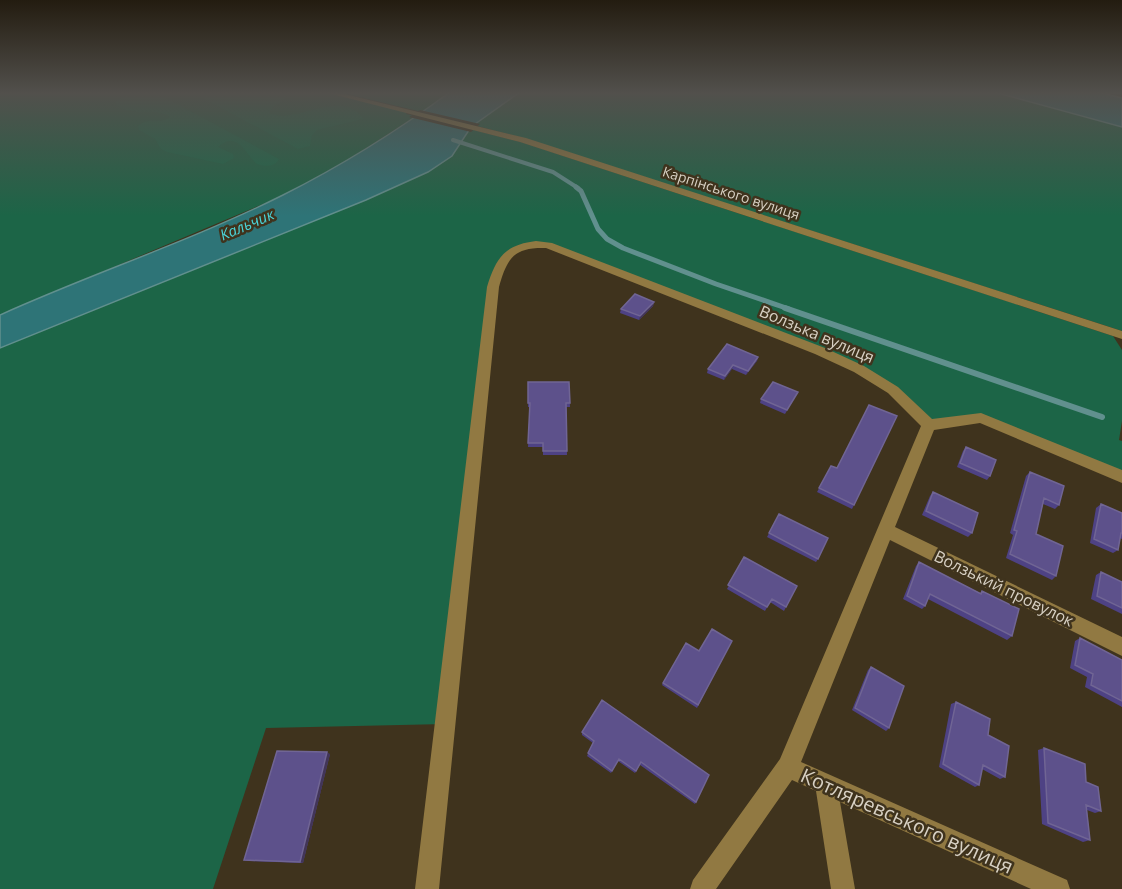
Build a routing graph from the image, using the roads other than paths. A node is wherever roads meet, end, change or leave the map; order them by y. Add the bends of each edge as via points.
1 (498, 133) edge
2 (1122, 335) edge
3 (929, 425) junction
4 (1122, 477) edge
5 (886, 530) junction
6 (1122, 647) edge
7 (788, 767) junction
8 (826, 784) junction
9 (427, 889) edge
10 (702, 889) edge
11 (843, 889) edge
12 (1058, 889) edge

1 - 2 street, Карпінського вулиця
3 - 4 street via 981,418
3 - 5 street
3 - 9 street, Волзька вулиця via 893,390 820,351 548,245 518,246 506,256 493,287
5 - 6 street, Волзький провулок
5 - 7 street
7 - 8 street, Котляревського вулиця
7 - 10 street
8 - 11 street
8 - 12 street, Котляревського вулиця

